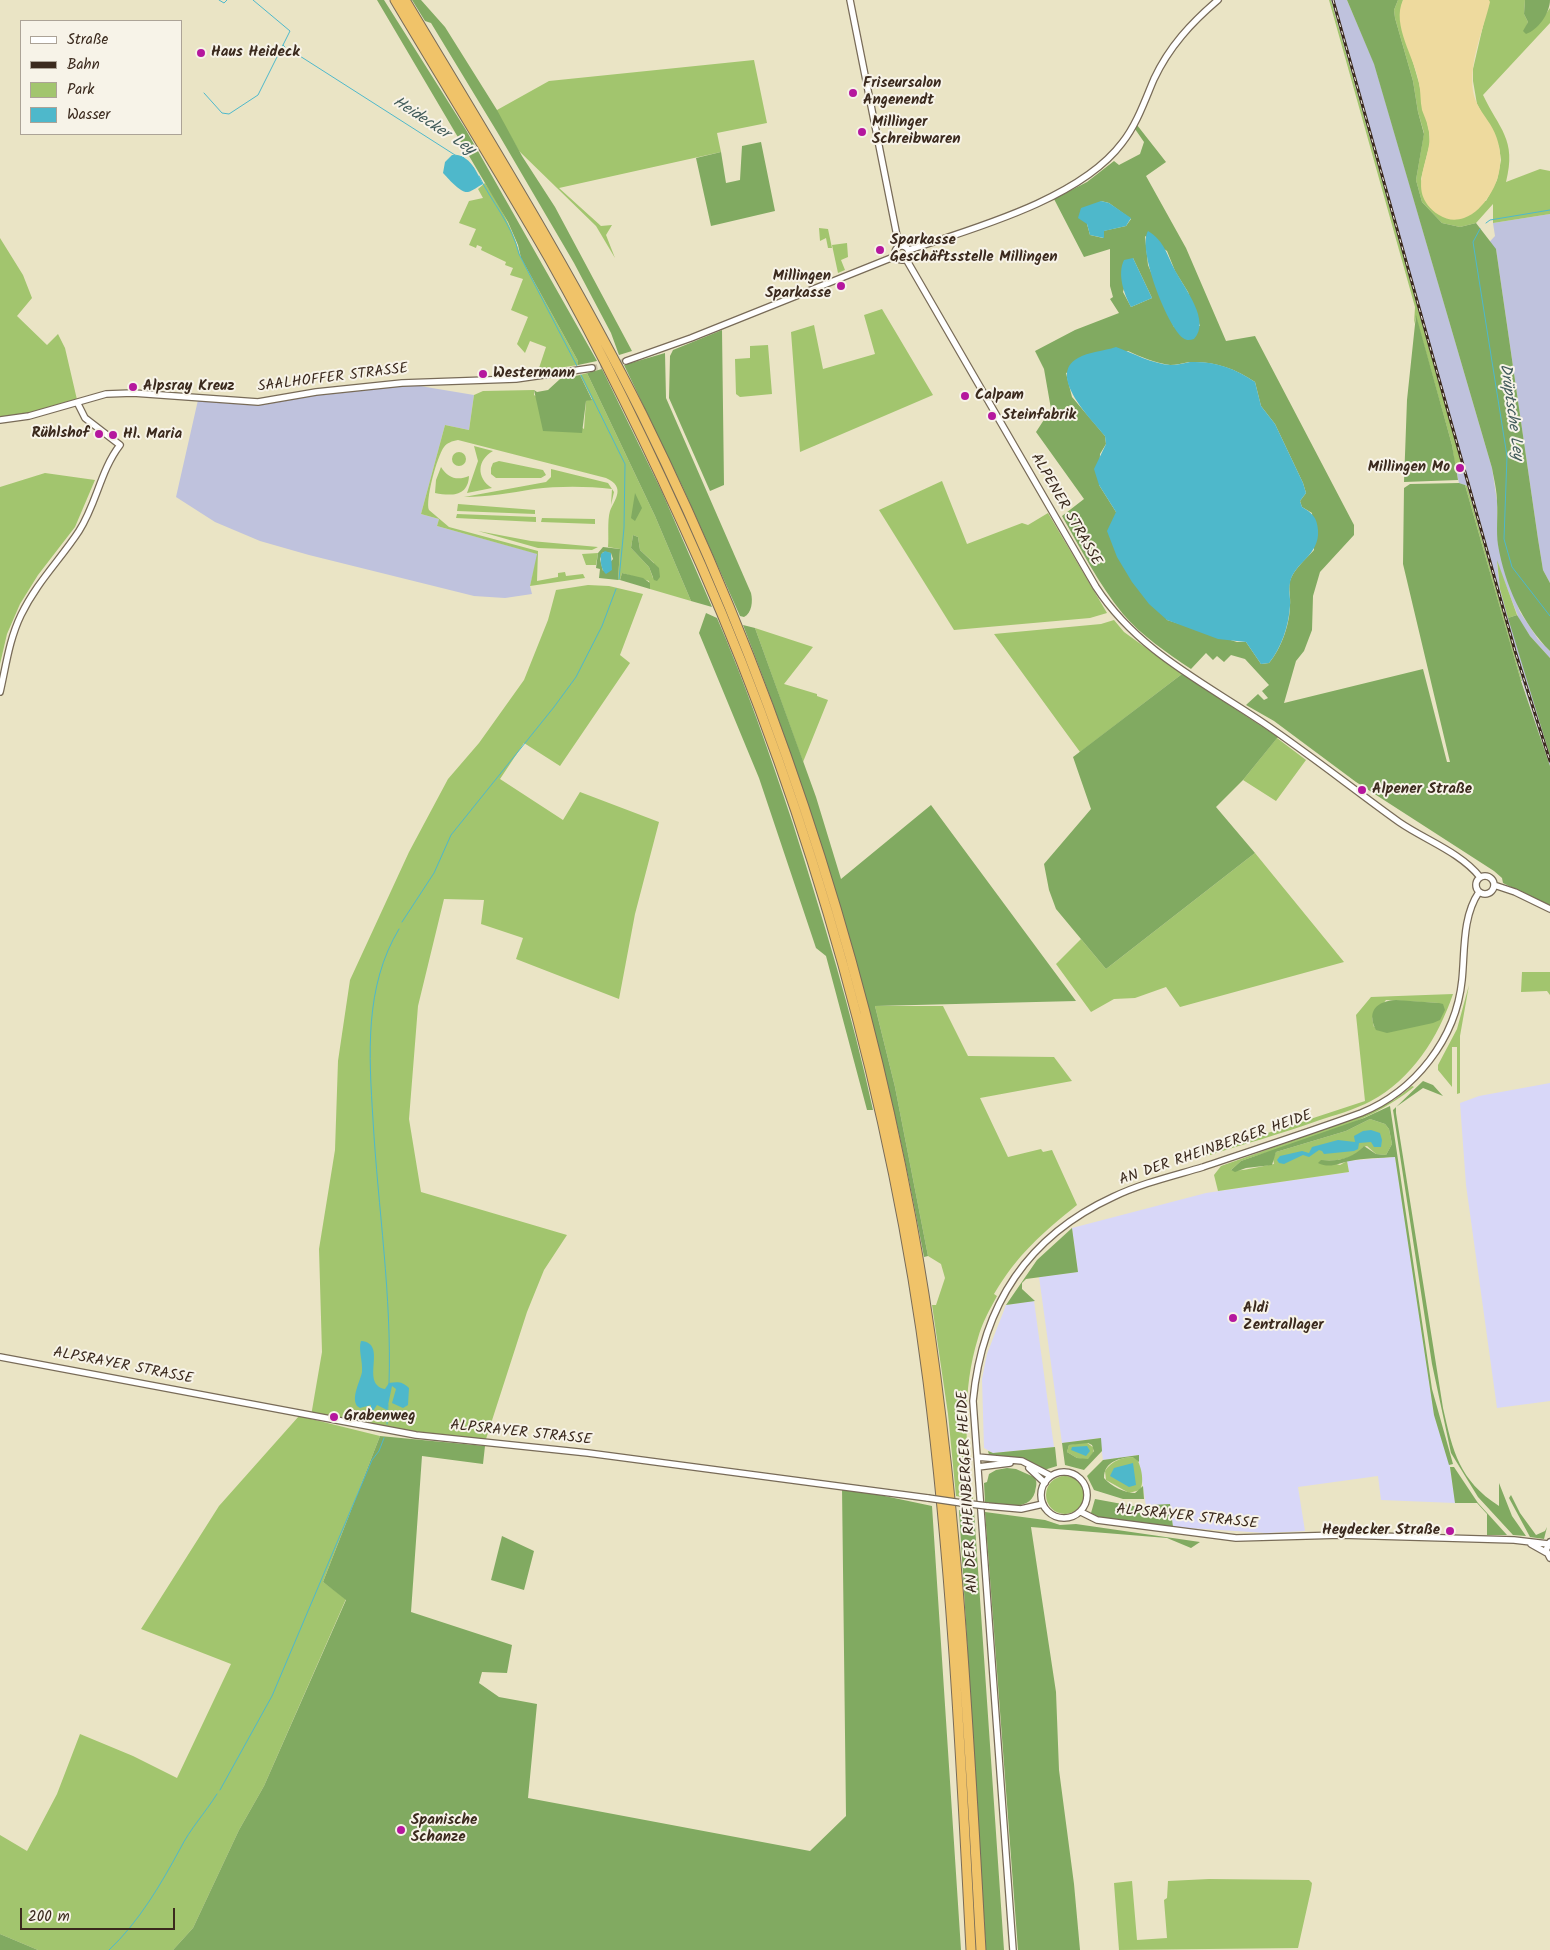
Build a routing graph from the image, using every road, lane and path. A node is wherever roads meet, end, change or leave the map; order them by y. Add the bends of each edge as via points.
1 (395, 0) edge
2 (405, 0) edge
3 (850, 0) edge
4 (1218, 0) edge
5 (899, 246) junction
6 (909, 250) junction
7 (896, 256) junction
8 (906, 259) junction
9 (626, 361) tunnel mouth
10 (592, 368) tunnel mouth
11 (78, 404) junction
12 (0, 420) edge
13 (0, 692) edge
14 (1480, 877) junction
15 (1494, 886) junction
16 (1479, 892) junction
17 (1550, 910) edge
18 (0, 1357) edge
19 (977, 1457) junction
20 (978, 1467) junction
21 (1051, 1476) junction
22 (1045, 1483) junction
23 (1043, 1504) junction
24 (1081, 1512) junction
25 (1549, 1543) edge
26 (1531, 1544) junction
27 (1548, 1555) edge
28 (971, 1950) edge
29 (981, 1950) edge
30 (1013, 1950) edge

1 - 28 highway via 550,260 628,408 702,568 761,715 828,914 877,1101 928,1378 951,1617
2 - 29 highway via 559,259 673,480 713,568 781,742 836,907 891,1119 937,1375 953,1517 964,1660
3 - 5 street
4 - 6 street via 1182,33 1169,51 1136,122 1101,167 1080,182 1042,201
5 - 6 street
5 - 7 street
6 - 8 street
7 - 8 street
7 - 9 street
8 - 14 street, ALPENER STRASSE via 1096,587 1129,630 1401,823 1468,865
10 - 11 street, SAALHOFFER STRASSE via 516,378 402,383 258,402 132,392 106,394
11 - 12 street, SAALHOFFER STRASSE
11 - 13 street via 85,418 120,445 106,465 79,530 41,581 21,616 11,640
14 - 15 street via 1490,877
14 - 16 street via 1476,884
15 - 16 street via 1487,894
15 - 17 street via 1515,892
16 - 19 street, AN DER RHEINBERGER HEIDE via 1468,915 1461,987 1453,1016 1434,1055 1403,1088 1361,1113 1113,1197 1058,1230 1036,1251 1006,1292 982,1343 973,1401
18 - 23 street, ALPSRAYER STRASSE, bridge via 416,1435 588,1453 987,1506 1021,1509
19 - 20 street, AN DER RHEINBERGER HEIDE
19 - 21 street via 1022,1462
20 - 22 street via 1016,1463 1033,1470
20 - 30 street, AN DER RHEINBERGER HEIDE
21 - 22 street
21 - 24 street via 1068,1472 1083,1481 1088,1497
22 - 23 street via 1041,1491
23 - 24 street via 1050,1514 1062,1519
24 - 26 street, ALPSRAYER STRASSE via 1097,1520 1236,1538 1341,1535 1514,1540
25 - 26 street, ALPSRAYER STRASSE
25 - 27 street
26 - 27 street, ALPSRAYER STRASSE

